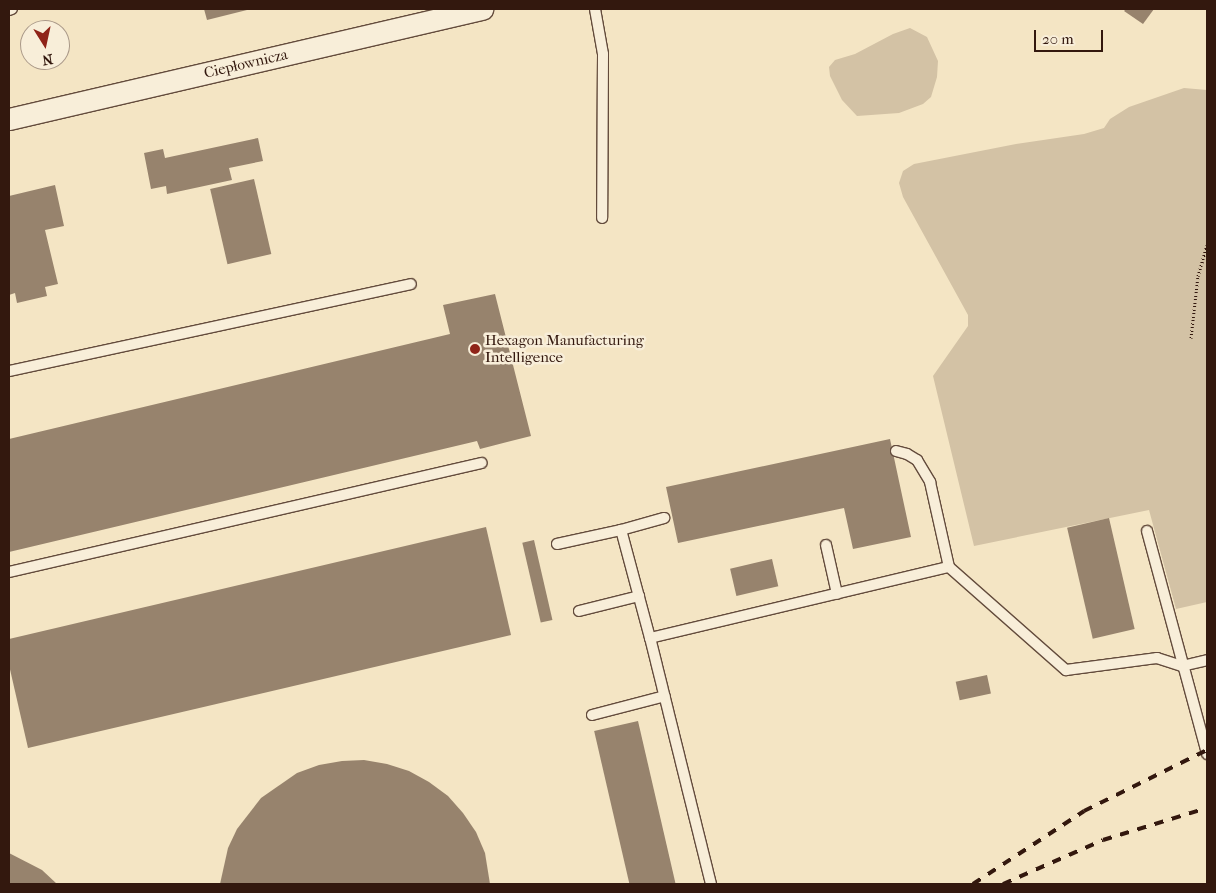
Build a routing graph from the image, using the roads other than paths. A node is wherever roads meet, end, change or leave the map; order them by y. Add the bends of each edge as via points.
1 (482, 9) edge
2 (595, 9) edge
3 (9, 119) edge
4 (602, 218) dead end
5 (411, 284) dead end
6 (9, 371) edge
7 (896, 451) dead end
8 (482, 463) dead end
9 (664, 518) dead end
10 (621, 530) junction
11 (1147, 530) dead end
12 (557, 544) dead end
13 (826, 545) dead end
14 (949, 567) junction
15 (9, 572) edge
16 (836, 594) junction
17 (639, 596) junction
18 (579, 611) dead end
19 (650, 638) junction
20 (1207, 660) edge
21 (1182, 666) junction
22 (665, 696) junction
23 (592, 715) dead end
24 (1207, 754) edge
25 (711, 884) edge

1 - 3 street, Ciepłownicza
2 - 4 lane via 603,54
5 - 6 lane
7 - 14 lane via 917,460 930,482
8 - 15 lane
9 - 10 lane
10 - 12 lane
10 - 17 lane
11 - 21 lane
13 - 16 lane
14 - 16 lane
14 - 21 lane via 1066,670 1157,658
16 - 19 lane
17 - 18 lane
17 - 19 lane
19 - 22 lane
20 - 21 lane
21 - 24 lane
22 - 23 lane
22 - 25 lane

